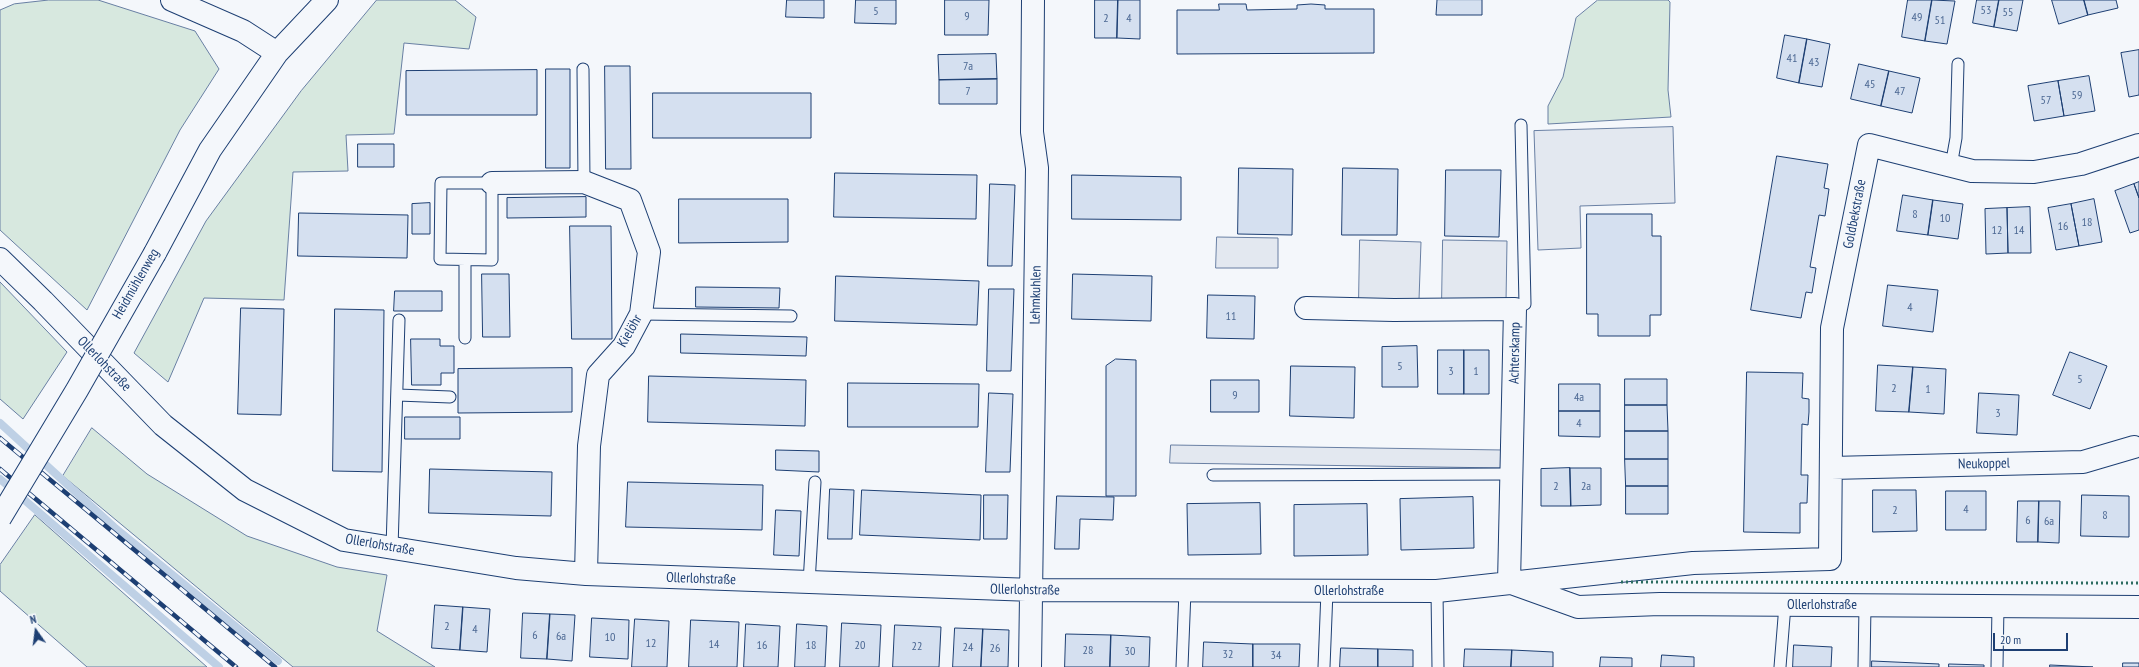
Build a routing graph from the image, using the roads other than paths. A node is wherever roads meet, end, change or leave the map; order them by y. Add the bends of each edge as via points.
1 (172, 0) edge
2 (327, 0) edge
3 (1033, 0) edge
4 (277, 53) junction
5 (1958, 64) dead end
6 (583, 69) dead end
7 (1521, 125) dead end
8 (2139, 145) edge
9 (1951, 166) junction
10 (584, 182) junction
11 (492, 183) junction
12 (0, 259) edge
13 (465, 260) junction
14 (1306, 308) dead end
15 (1515, 309) junction
16 (642, 314) junction
17 (791, 316) dead end
18 (399, 320) dead end
19 (465, 338) dead end
20 (398, 395) junction
21 (450, 397) dead end
22 (2134, 447) dead end
23 (1831, 468) junction
24 (1511, 474) junction
25 (1213, 475) dead end
26 (815, 482) dead end
27 (0, 518) edge
28 (392, 548) junction
29 (1830, 559) joint
30 (586, 574) junction
31 (809, 583) junction
32 (1509, 583) junction
33 (1033, 590) junction
34 (1185, 591) junction
35 (1327, 591) junction
36 (1438, 591) junction
37 (1785, 605) junction
38 (1865, 606) junction
39 (1998, 606) junction
40 (2139, 607) edge
41 (1030, 667) edge
42 (1182, 667) edge
43 (1324, 667) edge
44 (1438, 667) edge
45 (1780, 667) edge
46 (1864, 667) edge
47 (1997, 667) edge

1 - 4 street via 243,31
2 - 4 street, Heidmühlenweg
3 - 33 street, Lehmkuhlen via 1032,132 1037,168
4 - 27 street, Heidmühlenweg, bridge via 210,150 77,390
5 - 9 lane via 1956,138
6 - 10 lane
7 - 15 lane via 1525,304
8 - 9 street, Goldbekstraße via 2081,164 2034,172 1972,171
9 - 23 street, Goldbekstraße via 1869,145 1832,328
10 - 11 street, Kielöhr
10 - 16 street, Kielöhr via 630,200 649,252
11 - 13 lane via 492,260
11 - 13 lane via 441,183 440,259
12 - 28 street, Ollerlohstraße via 163,425 245,490 344,540
13 - 19 lane
14 - 15 street, Achterskamp
15 - 24 street, Achterskamp
16 - 17 lane
16 - 30 street, Kielöhr via 624,346 598,376 590,446
18 - 20 lane
20 - 21 lane
20 - 28 lane
22 - 23 street, Neukoppel via 2082,462
23 - 29 street, Goldbekstraße
24 - 25 lane
24 - 32 street, Achterskamp
26 - 31 lane
28 - 30 street, Ollerlohstraße via 516,568
29 - 32 street, Ollerlohstraße via 1693,563
30 - 31 street, Ollerlohstraße
31 - 33 street, Ollerlohstraße
32 - 36 street, Ollerlohstraße
32 - 37 street, Ollerlohstraße via 1578,607 1660,604
33 - 34 street, Ollerlohstraße
33 - 41 street, Lehmkuhlen
34 - 35 street, Ollerlohstraße
34 - 42 lane
35 - 36 street, Ollerlohstraße
35 - 43 lane
36 - 44 lane
37 - 38 street, Ollerlohstraße
37 - 45 lane
38 - 39 street, Ollerlohstraße
38 - 46 lane
39 - 40 street, Ollerlohstraße
39 - 47 lane

